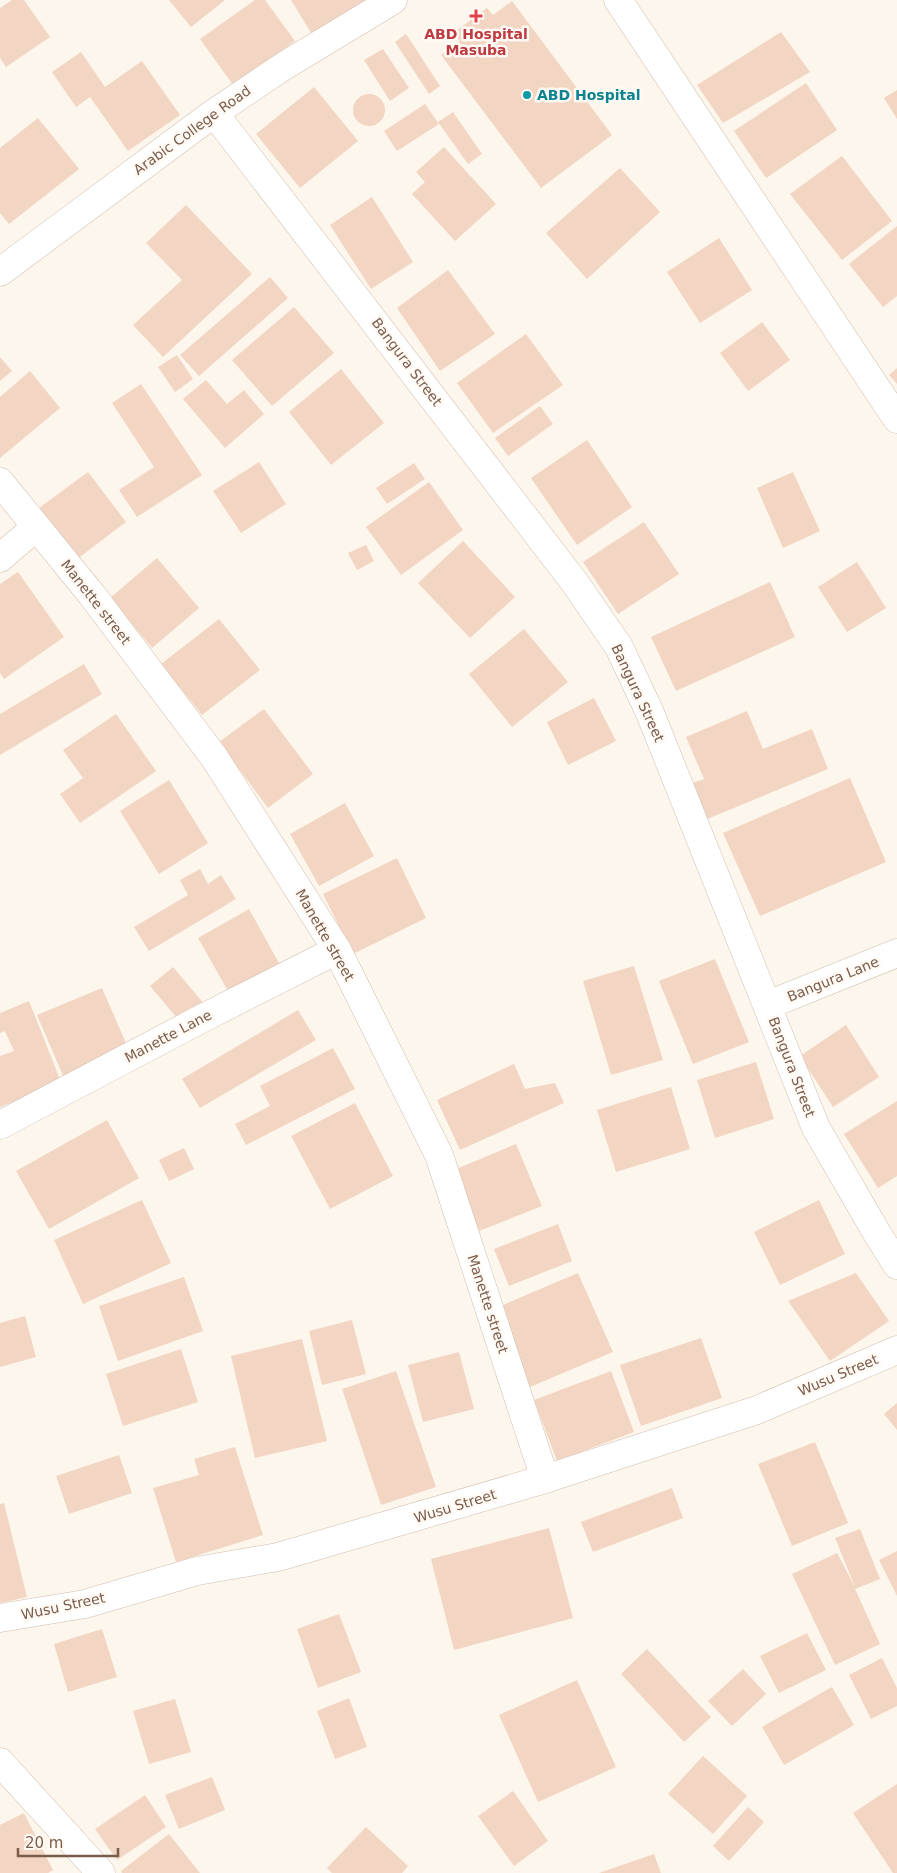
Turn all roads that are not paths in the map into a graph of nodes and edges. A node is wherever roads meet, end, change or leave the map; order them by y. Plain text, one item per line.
1 (392, 0) edge
2 (618, 0) edge
3 (214, 113) junction
4 (0, 272) edge
5 (897, 419) edge
6 (0, 482) edge
7 (36, 527) junction
8 (0, 558) edge
9 (337, 950) junction
10 (897, 953) edge
11 (768, 1005) junction
12 (0, 1126) edge
13 (897, 1265) edge
14 (897, 1350) edge
15 (545, 1479) junction
16 (0, 1618) edge
17 (0, 1762) edge
18 (102, 1873) edge

1 - 3 street, Arabic College Road
2 - 5 street
3 - 4 street, Arabic College Road
3 - 11 street, Bangura Street
6 - 7 street, Manette street
7 - 8 street
7 - 9 street, Manette street
9 - 12 street, Manette Lane
9 - 15 street, Manette street
10 - 11 street, Bangura Lane
11 - 13 street, Bangura Street
14 - 15 street, Wusu Street
15 - 16 street, Wusu Street
17 - 18 street

